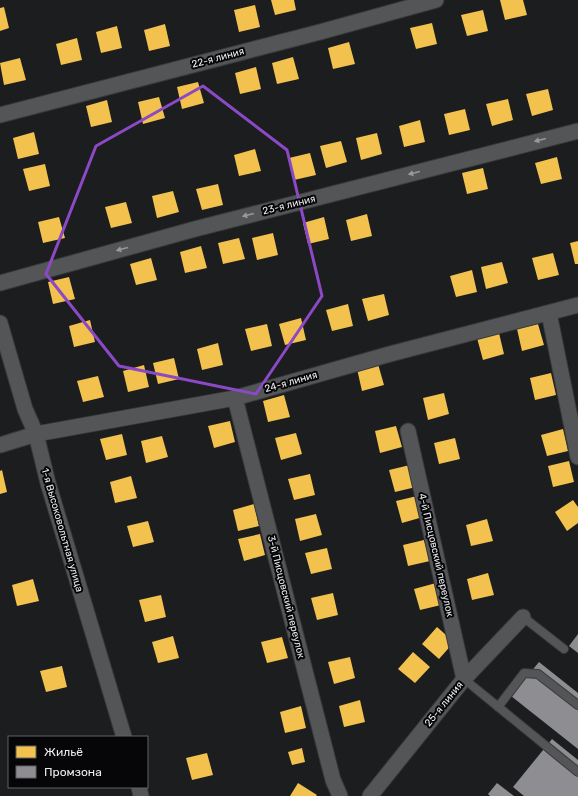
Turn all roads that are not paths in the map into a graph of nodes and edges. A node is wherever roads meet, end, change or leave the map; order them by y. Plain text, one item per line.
1 (436, 0) edge
2 (0, 115) edge
3 (578, 131) edge
4 (0, 283) edge
5 (578, 304) edge
6 (549, 313) junction
7 (0, 323) edge
8 (235, 398) junction
9 (408, 431) dead end
10 (36, 434) junction
11 (0, 445) edge
12 (578, 457) edge
13 (523, 617) joint
14 (564, 649) dead end
15 (464, 679) junction
16 (578, 706) edge
17 (498, 707) junction
18 (124, 736) edge
19 (578, 772) edge
20 (340, 796) edge
21 (370, 796) edge

1 - 2 street, 22-я линия
3 -> 4 street, 23-я линия
5 - 6 street, 24-я линия
6 - 8 street, 24-я линия
6 - 12 street
7 - 10 street, 1-я Высоковольтная улица
8 - 10 street, 24-я линия
8 - 20 street, 3-й Писцовский переулок
9 - 15 street, 4-й Писцовский переулок
10 - 11 street, 24-я линия
10 - 18 street, 1-я Высоковольтная улица
13 - 14 lane
13 - 15 street, 25-я линия
15 - 17 lane
15 - 21 street, 25-я линия
16 - 17 lane
17 - 19 lane

